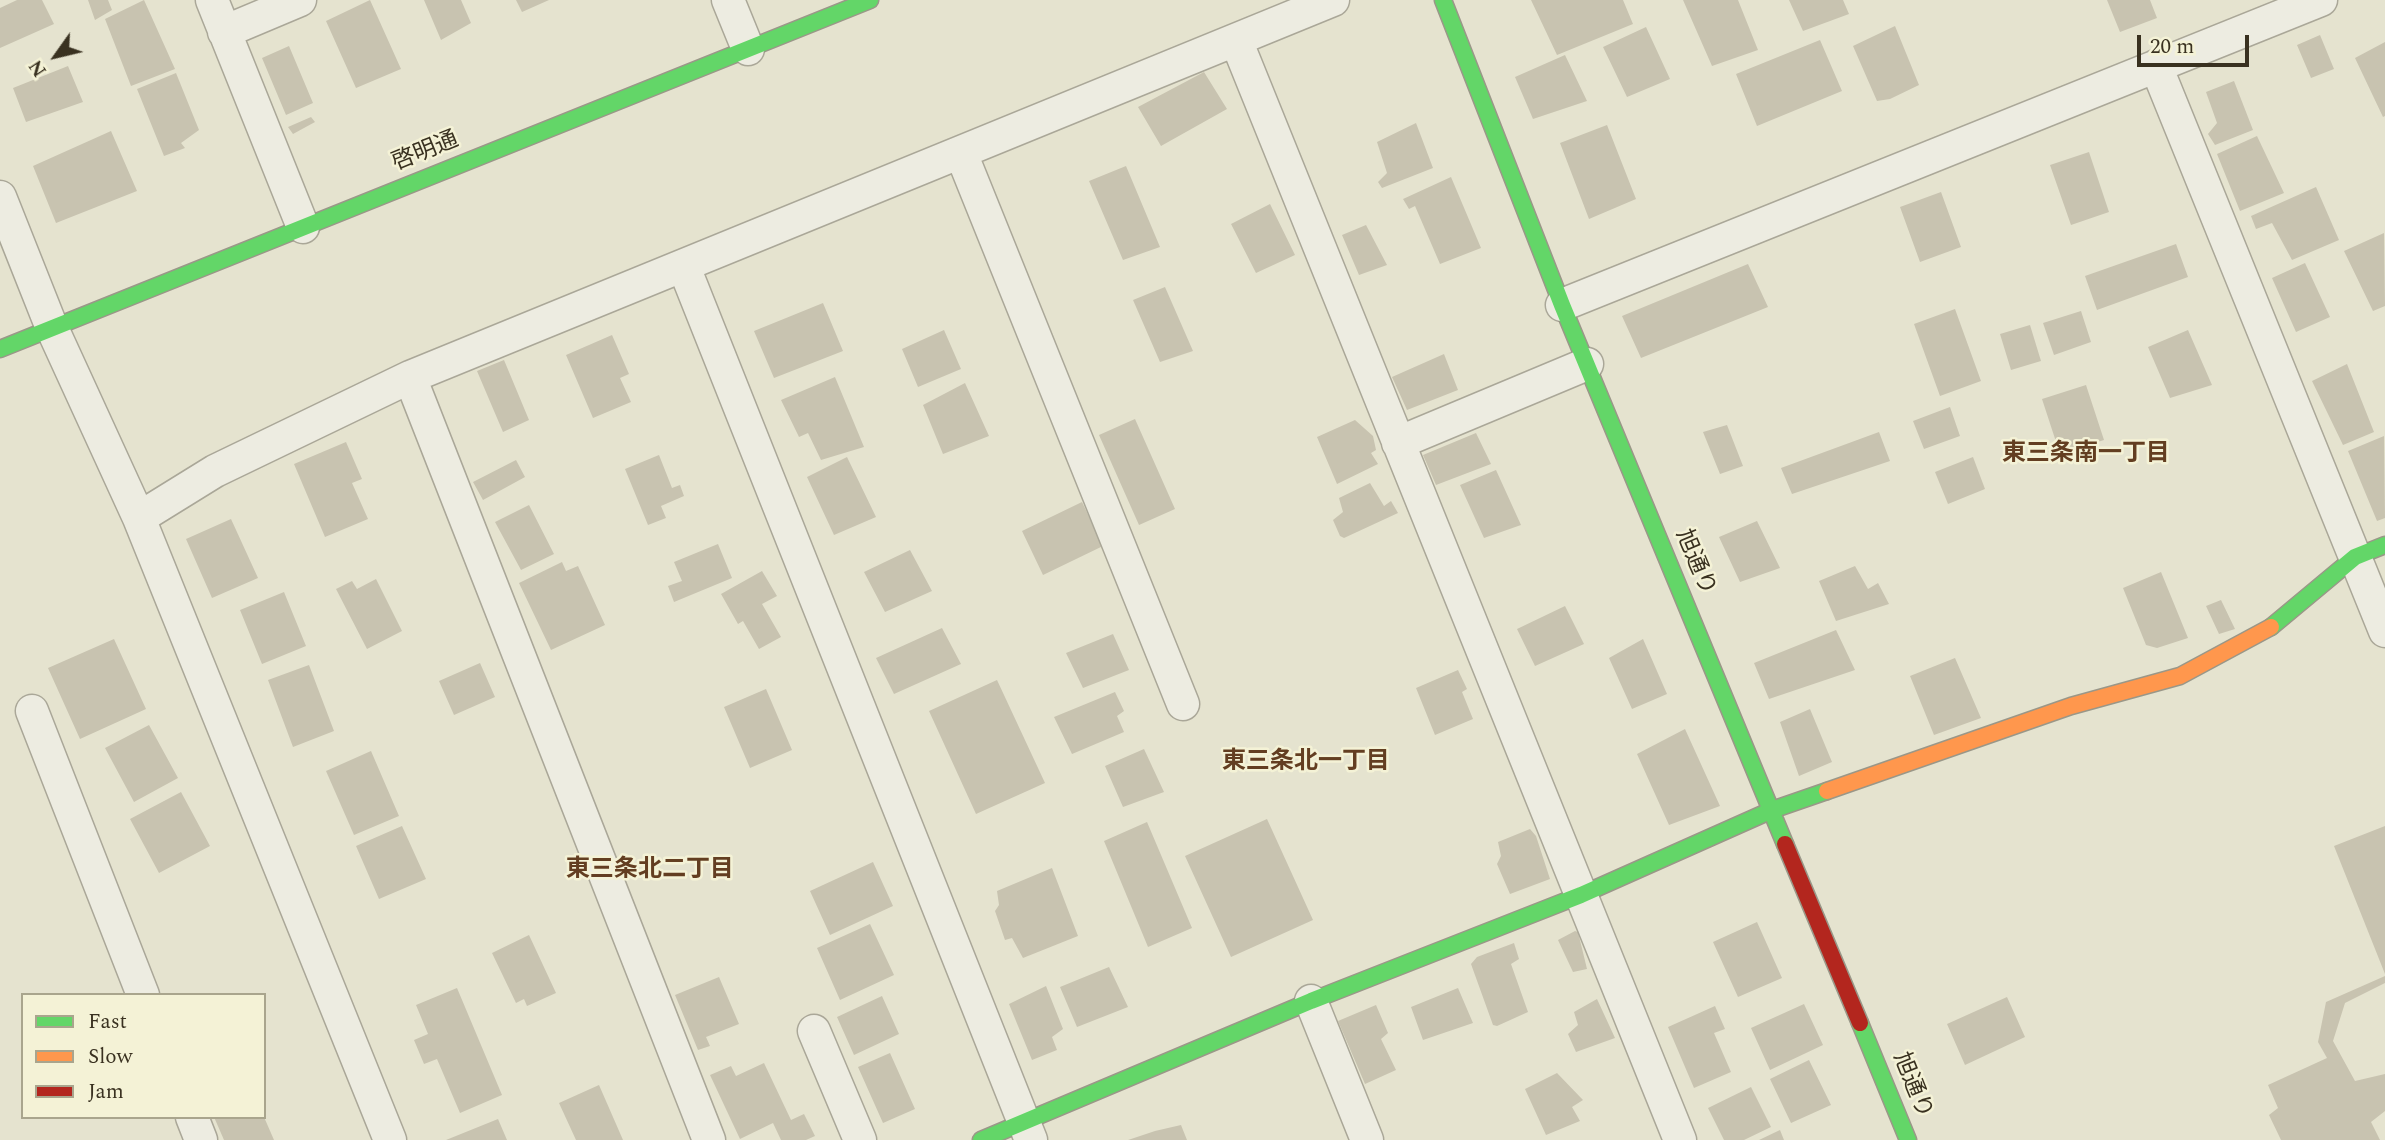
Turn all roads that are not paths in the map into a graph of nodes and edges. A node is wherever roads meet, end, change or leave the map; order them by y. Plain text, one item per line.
1 (212, 0) edge
2 (300, 0) edge
3 (728, 0) edge
4 (870, 0) edge
5 (1333, 0) edge
6 (1443, 0) edge
7 (2321, 0) edge
8 (224, 32) junction
9 (1236, 40) junction
10 (747, 49) junction
11 (2156, 66) junction
12 (961, 153) junction
13 (0, 197) edge
14 (303, 227) junction
15 (684, 267) junction
16 (1562, 305) junction
17 (52, 328) junction
18 (0, 349) edge
19 (1587, 365) junction
20 (410, 377) junction
21 (1398, 443) junction
22 (139, 518) junction
23 (2385, 545) edge
24 (2355, 557) junction
25 (2385, 631) edge
26 (1184, 705) dead end
27 (32, 711) dead end
28 (1772, 810) junction
29 (1581, 895) junction
30 (143, 993) edge
31 (1311, 1001) junction
32 (814, 1031) dead end
33 (193, 1119) edge
34 (1027, 1130) edge
35 (201, 1140) edge
36 (390, 1140) edge
37 (709, 1140) edge
38 (860, 1140) edge
39 (981, 1140) edge
40 (1367, 1140) edge
41 (1680, 1140) edge
42 (1909, 1140) edge

1 - 8 street
2 - 8 street
3 - 10 street
4 - 10 street, 啓明通
5 - 9 street
6 - 16 street, 旭通り
7 - 11 street
8 - 14 street
9 - 12 street
9 - 21 street
10 - 14 street, 啓明通
11 - 16 street
11 - 24 street
12 - 15 street
12 - 26 street
13 - 17 street
14 - 17 street, 啓明通
15 - 20 street
15 - 34 street
16 - 19 street, 旭通り
17 - 18 street, 啓明通
17 - 22 street
19 - 21 street
19 - 28 street, 旭通り
20 - 22 street
20 - 37 street
21 - 29 street
22 - 36 street
23 - 24 street
24 - 25 street
24 - 28 street
27 - 30 street
28 - 29 street
28 - 42 street, 旭通り
29 - 31 street
29 - 41 street
31 - 34 street
31 - 40 street
32 - 38 street
33 - 35 street
34 - 39 street

